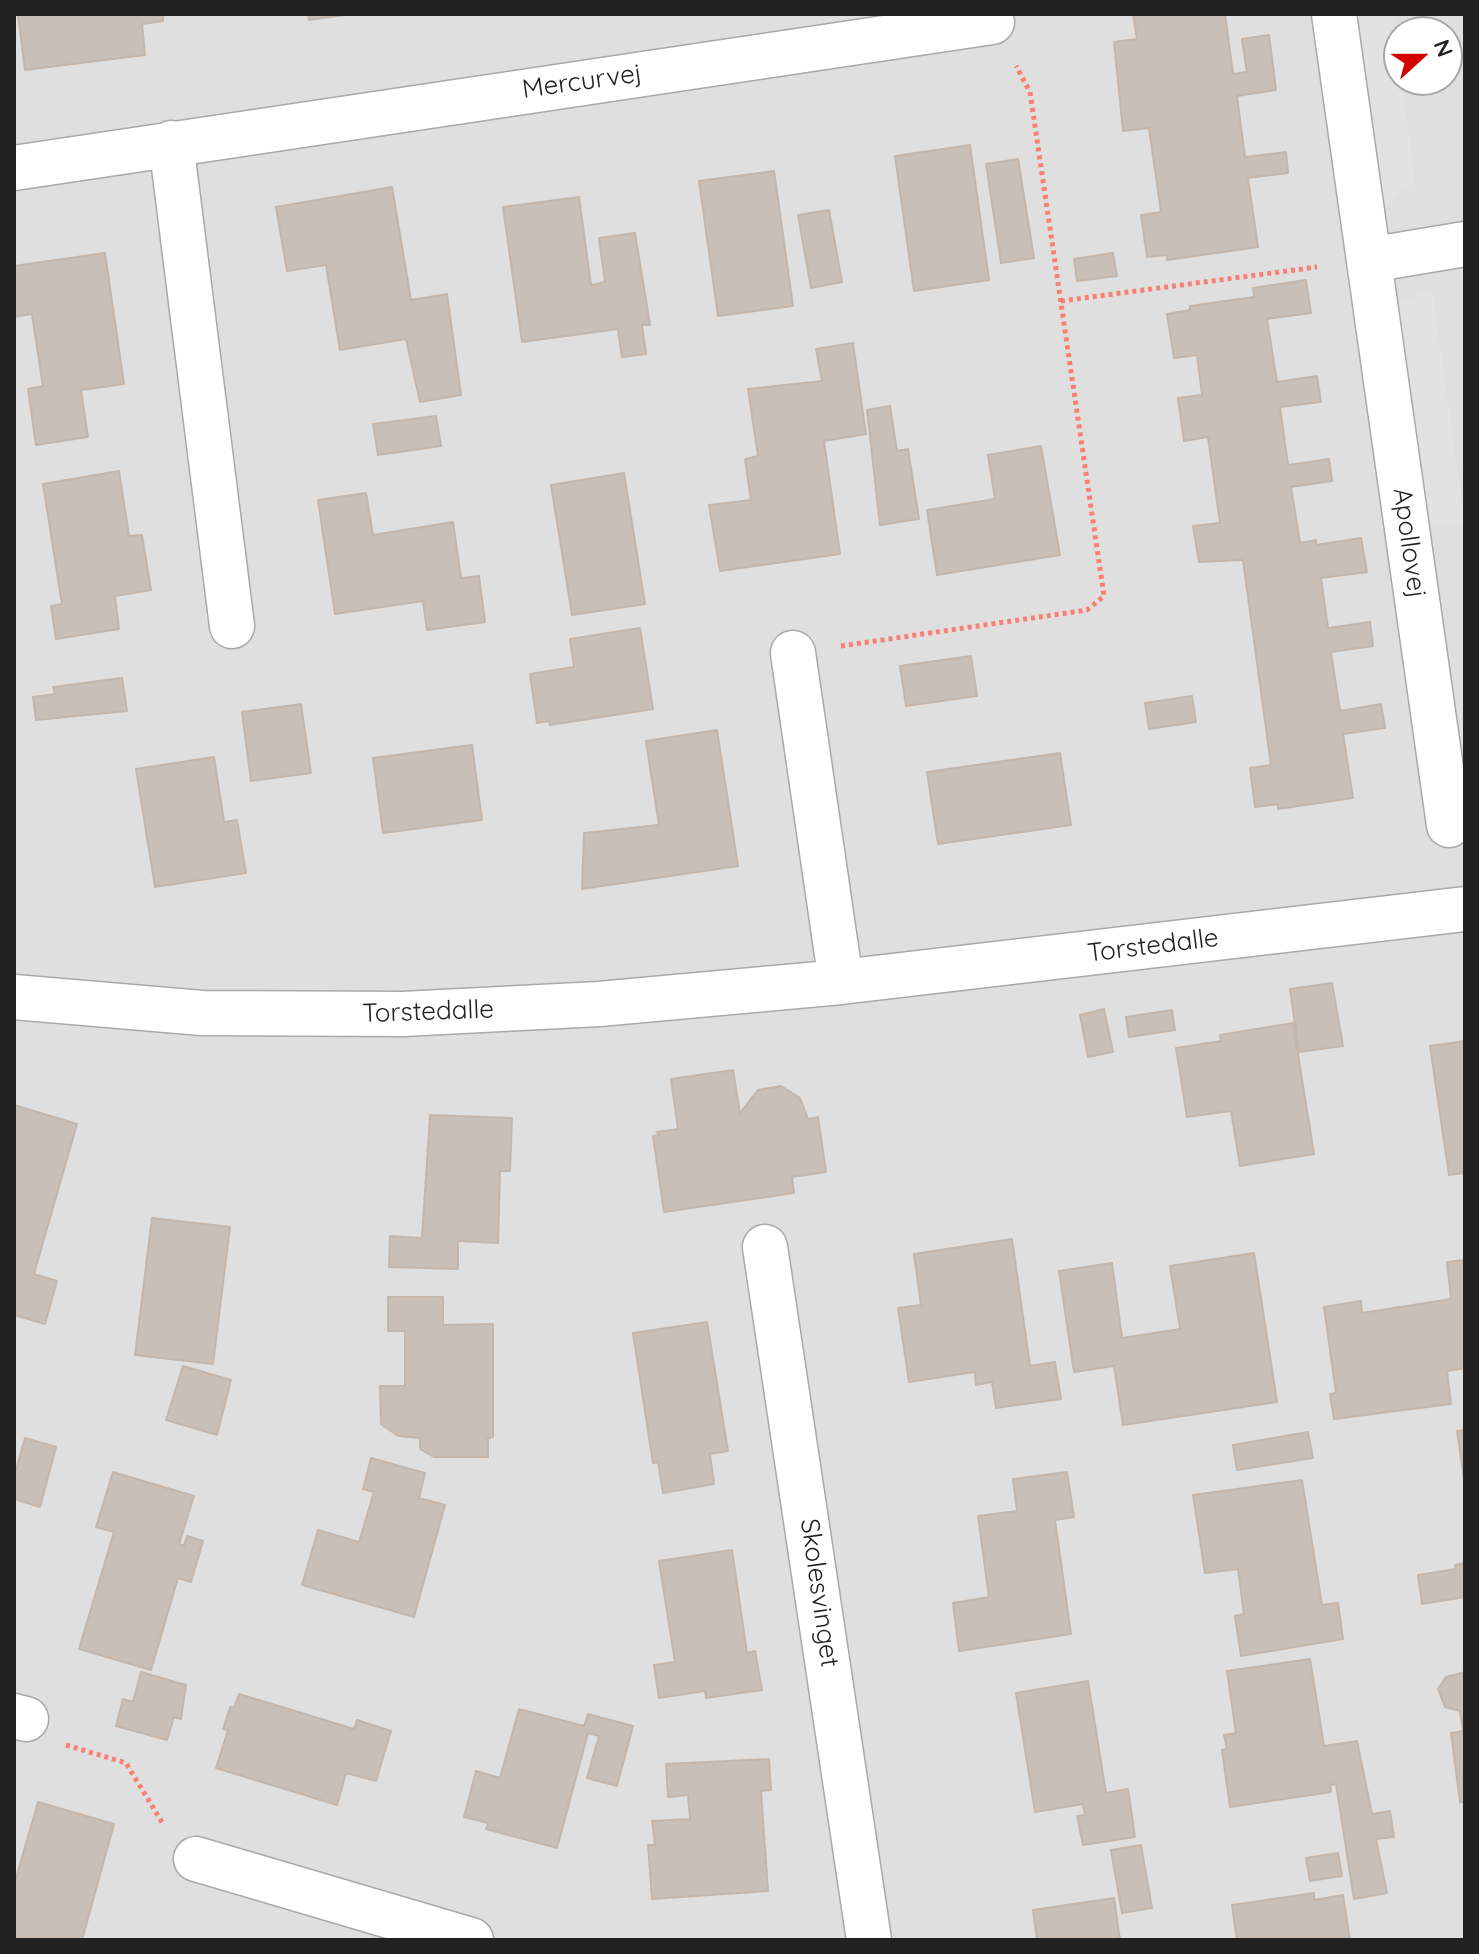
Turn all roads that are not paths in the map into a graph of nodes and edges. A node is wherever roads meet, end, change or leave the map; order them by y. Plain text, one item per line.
1 (1334, 14) edge
2 (992, 22) road end
3 (171, 143) junction
4 (14, 168) edge
5 (1465, 244) edge
6 (1369, 260) junction
7 (232, 626) dead end
8 (793, 653) road end
9 (1449, 825) dead end
10 (1465, 909) edge
11 (841, 982) junction
12 (14, 997) edge
13 (765, 1247) dead end
14 (196, 1859) road end
15 (471, 1940) edge
16 (869, 1940) edge

1 - 6 street, Apollovej
2 - 3 street, Mercurvej
3 - 4 street, Mercurvej
3 - 7 street
5 - 6 street
6 - 9 street, Apollovej
8 - 11 street
10 - 11 street, Torstedalle
11 - 12 street, Torstedalle
13 - 16 street, Skolesvinget
14 - 15 street

